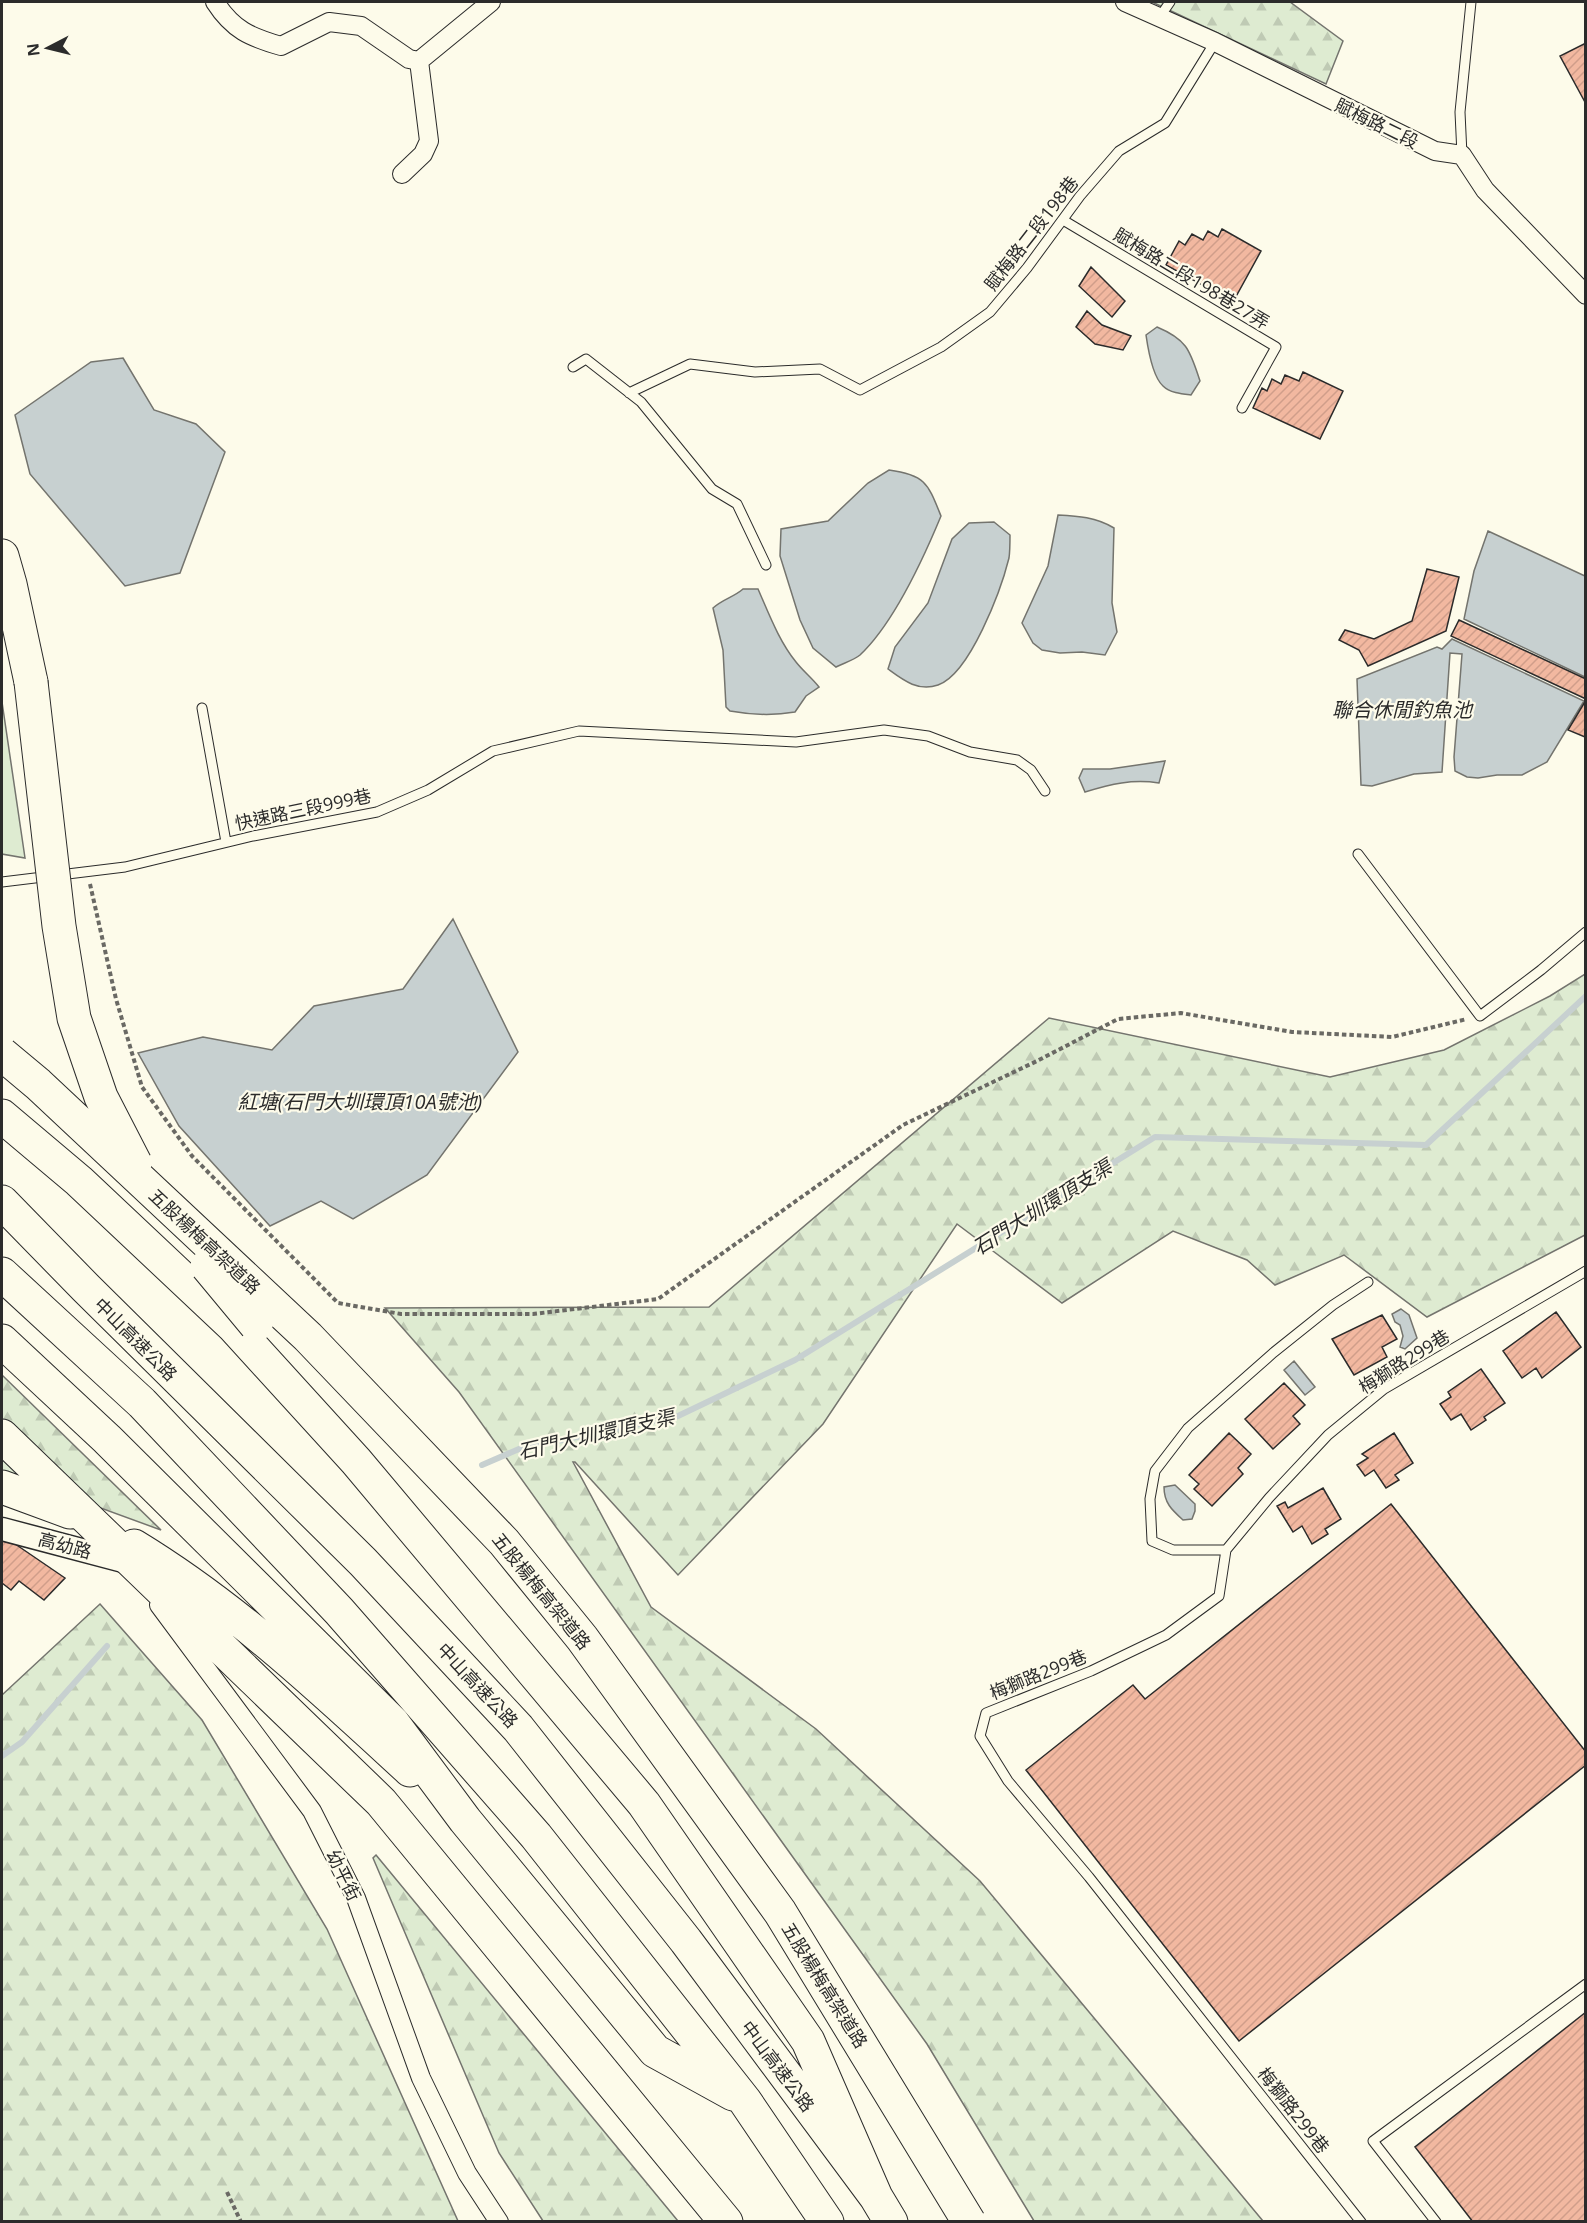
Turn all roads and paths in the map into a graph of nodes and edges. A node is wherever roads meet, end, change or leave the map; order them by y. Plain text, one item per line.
1 (215, 2) edge
2 (491, 2) edge
3 (1125, 2) edge
4 (1170, 2) edge
5 (1471, 2) edge
6 (1159, 18) junction
7 (1215, 42) junction
8 (419, 61) junction
9 (1462, 155) junction
10 (402, 174) dead end
11 (1063, 220) junction
12 (1586, 295) edge
13 (573, 367) dead end
14 (629, 393) junction
15 (1242, 408) dead end
16 (2, 556) edge
17 (766, 565) dead end
18 (2, 598) edge
19 (31, 682) junction
20 (202, 708) dead end
21 (1045, 791) dead end
22 (226, 842) junction
23 (1358, 854) dead end
24 (87, 872) junction
25 (2, 882) edge
26 (1586, 932) edge
27 (1480, 1016) junction
28 (2, 1054) edge
29 (2, 1116) edge
30 (2, 1202) edge
31 (1586, 1271) edge
32 (2, 1274) edge
33 (1368, 1282) dead end
34 (2, 1341) edge
35 (2, 1437) edge
36 (2, 1487) edge
37 (2, 1529) edge
38 (1226, 1550) junction
39 (127, 1562) joint
40 (462, 1586) junction
41 (465, 1820) junction
42 (1586, 1984) edge
43 (745, 2101) junction
44 (226, 2192) dead end
45 (884, 2209) edge
46 (242, 2222) edge
47 (499, 2222) edge
48 (726, 2222) edge
49 (827, 2222) edge
50 (969, 2222) edge
51 (1361, 2222) edge
52 (1436, 2222) edge

1 - 8 street
2 - 8 street
3 - 6 street, 賦梅路二段
4 - 6 lane
5 - 9 lane
6 - 7 street, 賦梅路二段
7 - 9 street, 賦梅路二段
7 - 11 lane, 賦梅路二段198巷
8 - 10 street
9 - 12 street
11 - 14 lane, 賦梅路二段198巷
11 - 15 lane, 賦梅路二段198巷27弄
13 - 14 lane
14 - 17 lane
16 - 19 highway
18 - 19 highway
19 - 40 highway, bridge
20 - 22 lane
21 - 22 lane, 快速路三段999巷
22 - 24 lane, 快速路三段999巷
23 - 27 lane
24 - 25 lane, 快速路三段999巷
24 - 27 path
26 - 27 lane
28 - 50 highway, 五股楊梅高架道路, bridge
29 - 40 highway
30 - 45 highway, 中山高速公路
31 - 38 lane, 梅獅路299巷
32 - 43 highway
33 - 38 lane
34 - 41 highway
35 - 48 highway
36 - 41 highway
37 - 39 street, 高幼路
38 - 51 lane, 梅獅路299巷
39 - 47 street, 幼平街
40 - 45 highway
41 - 43 highway
42 - 52 lane
43 - 49 highway
44 - 46 path

